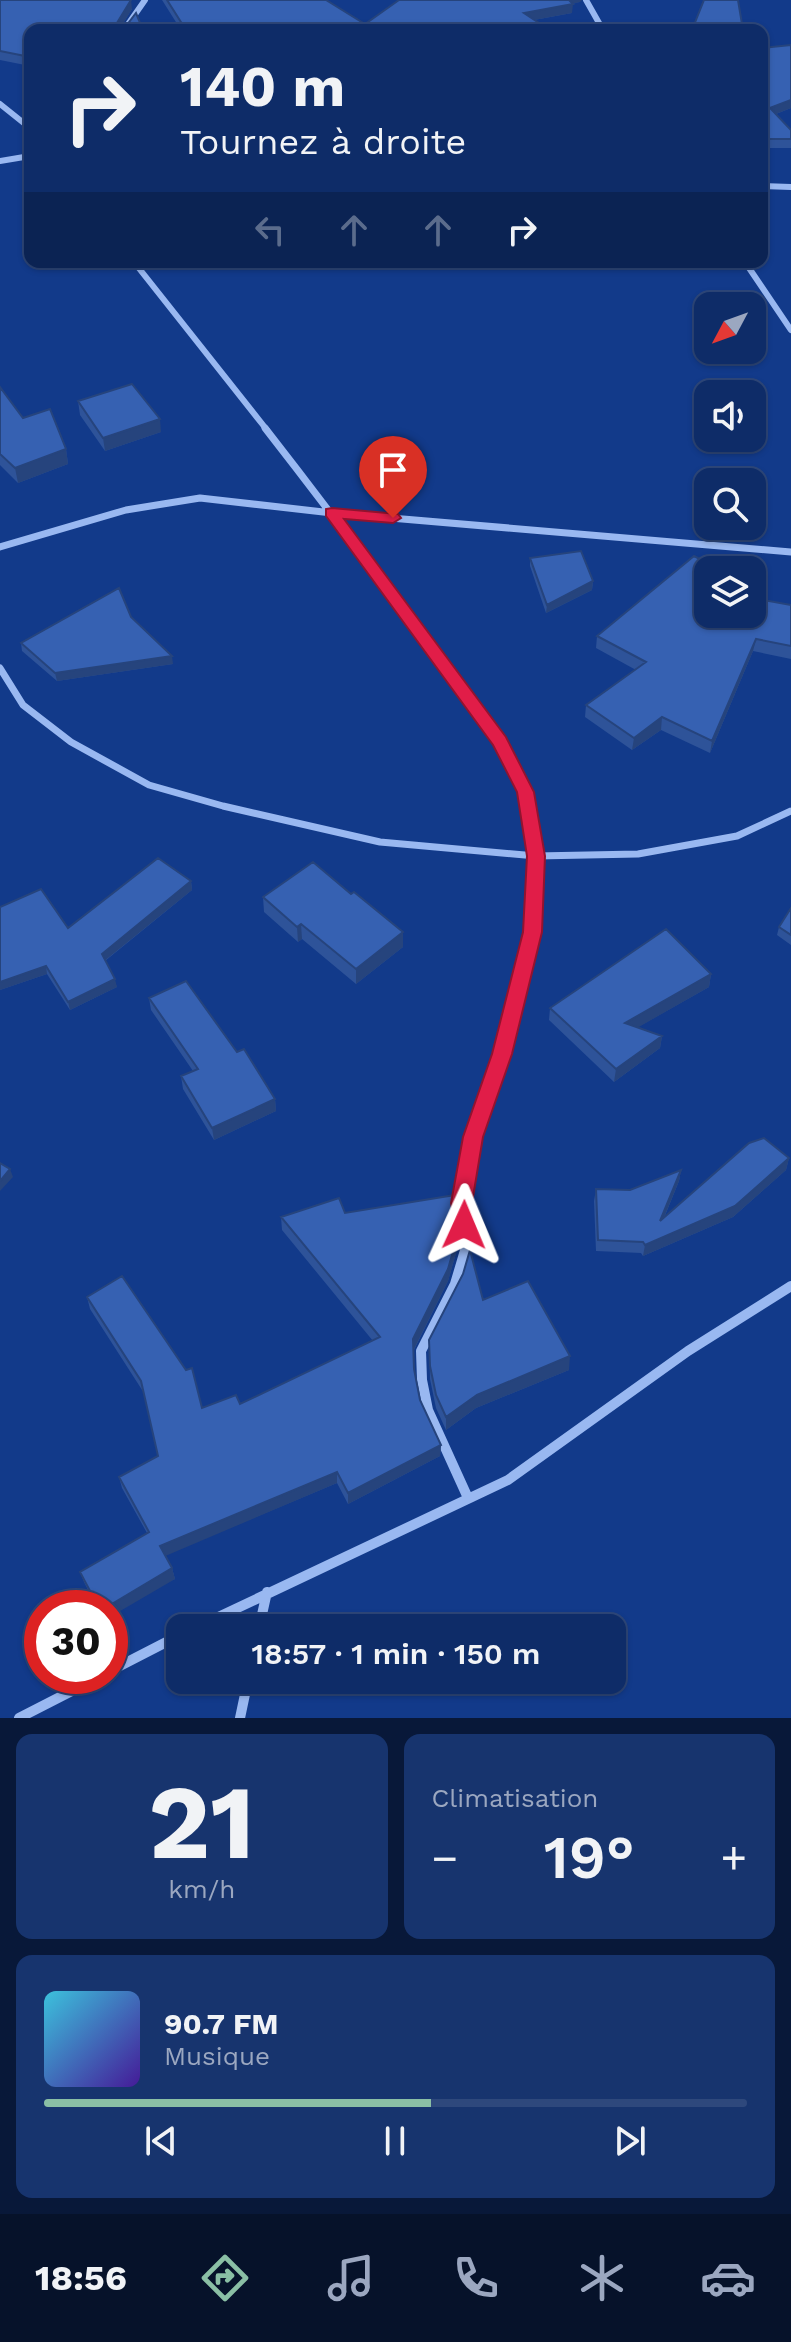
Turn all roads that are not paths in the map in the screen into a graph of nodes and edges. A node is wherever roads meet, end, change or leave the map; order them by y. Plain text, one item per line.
1 (145, 0) edge
2 (586, 0) edge
3 (128, 24) edge
4 (600, 24) edge
5 (0, 104) edge
6 (24, 120) edge
7 (24, 157) edge
8 (0, 161) edge
9 (768, 186) edge
10 (791, 187) edge
11 (139, 268) edge
12 (749, 268) edge
13 (791, 330) edge
14 (332, 513) junction
15 (0, 547) edge
16 (791, 552) edge
17 (0, 668) edge
18 (791, 811) edge
19 (536, 856) junction
20 (791, 1286) edge
21 (468, 1498) junction
22 (267, 1592) junction
23 (223, 1614) edge
24 (262, 1614) edge
25 (166, 1642) edge
26 (128, 1662) edge
27 (66, 1694) edge
28 (245, 1694) edge
29 (19, 1718) edge
30 (240, 1718) edge

1 - 3 street
2 - 4 street
5 - 6 street
7 - 8 street
9 - 10 street
11 - 14 street
12 - 13 street
14 - 15 street
14 - 16 street
14 - 19 street
17 - 19 street
18 - 19 street
19 - 21 street
20 - 21 street
21 - 22 street
22 - 23 street
22 - 24 street
25 - 26 street
27 - 29 street
28 - 30 street

